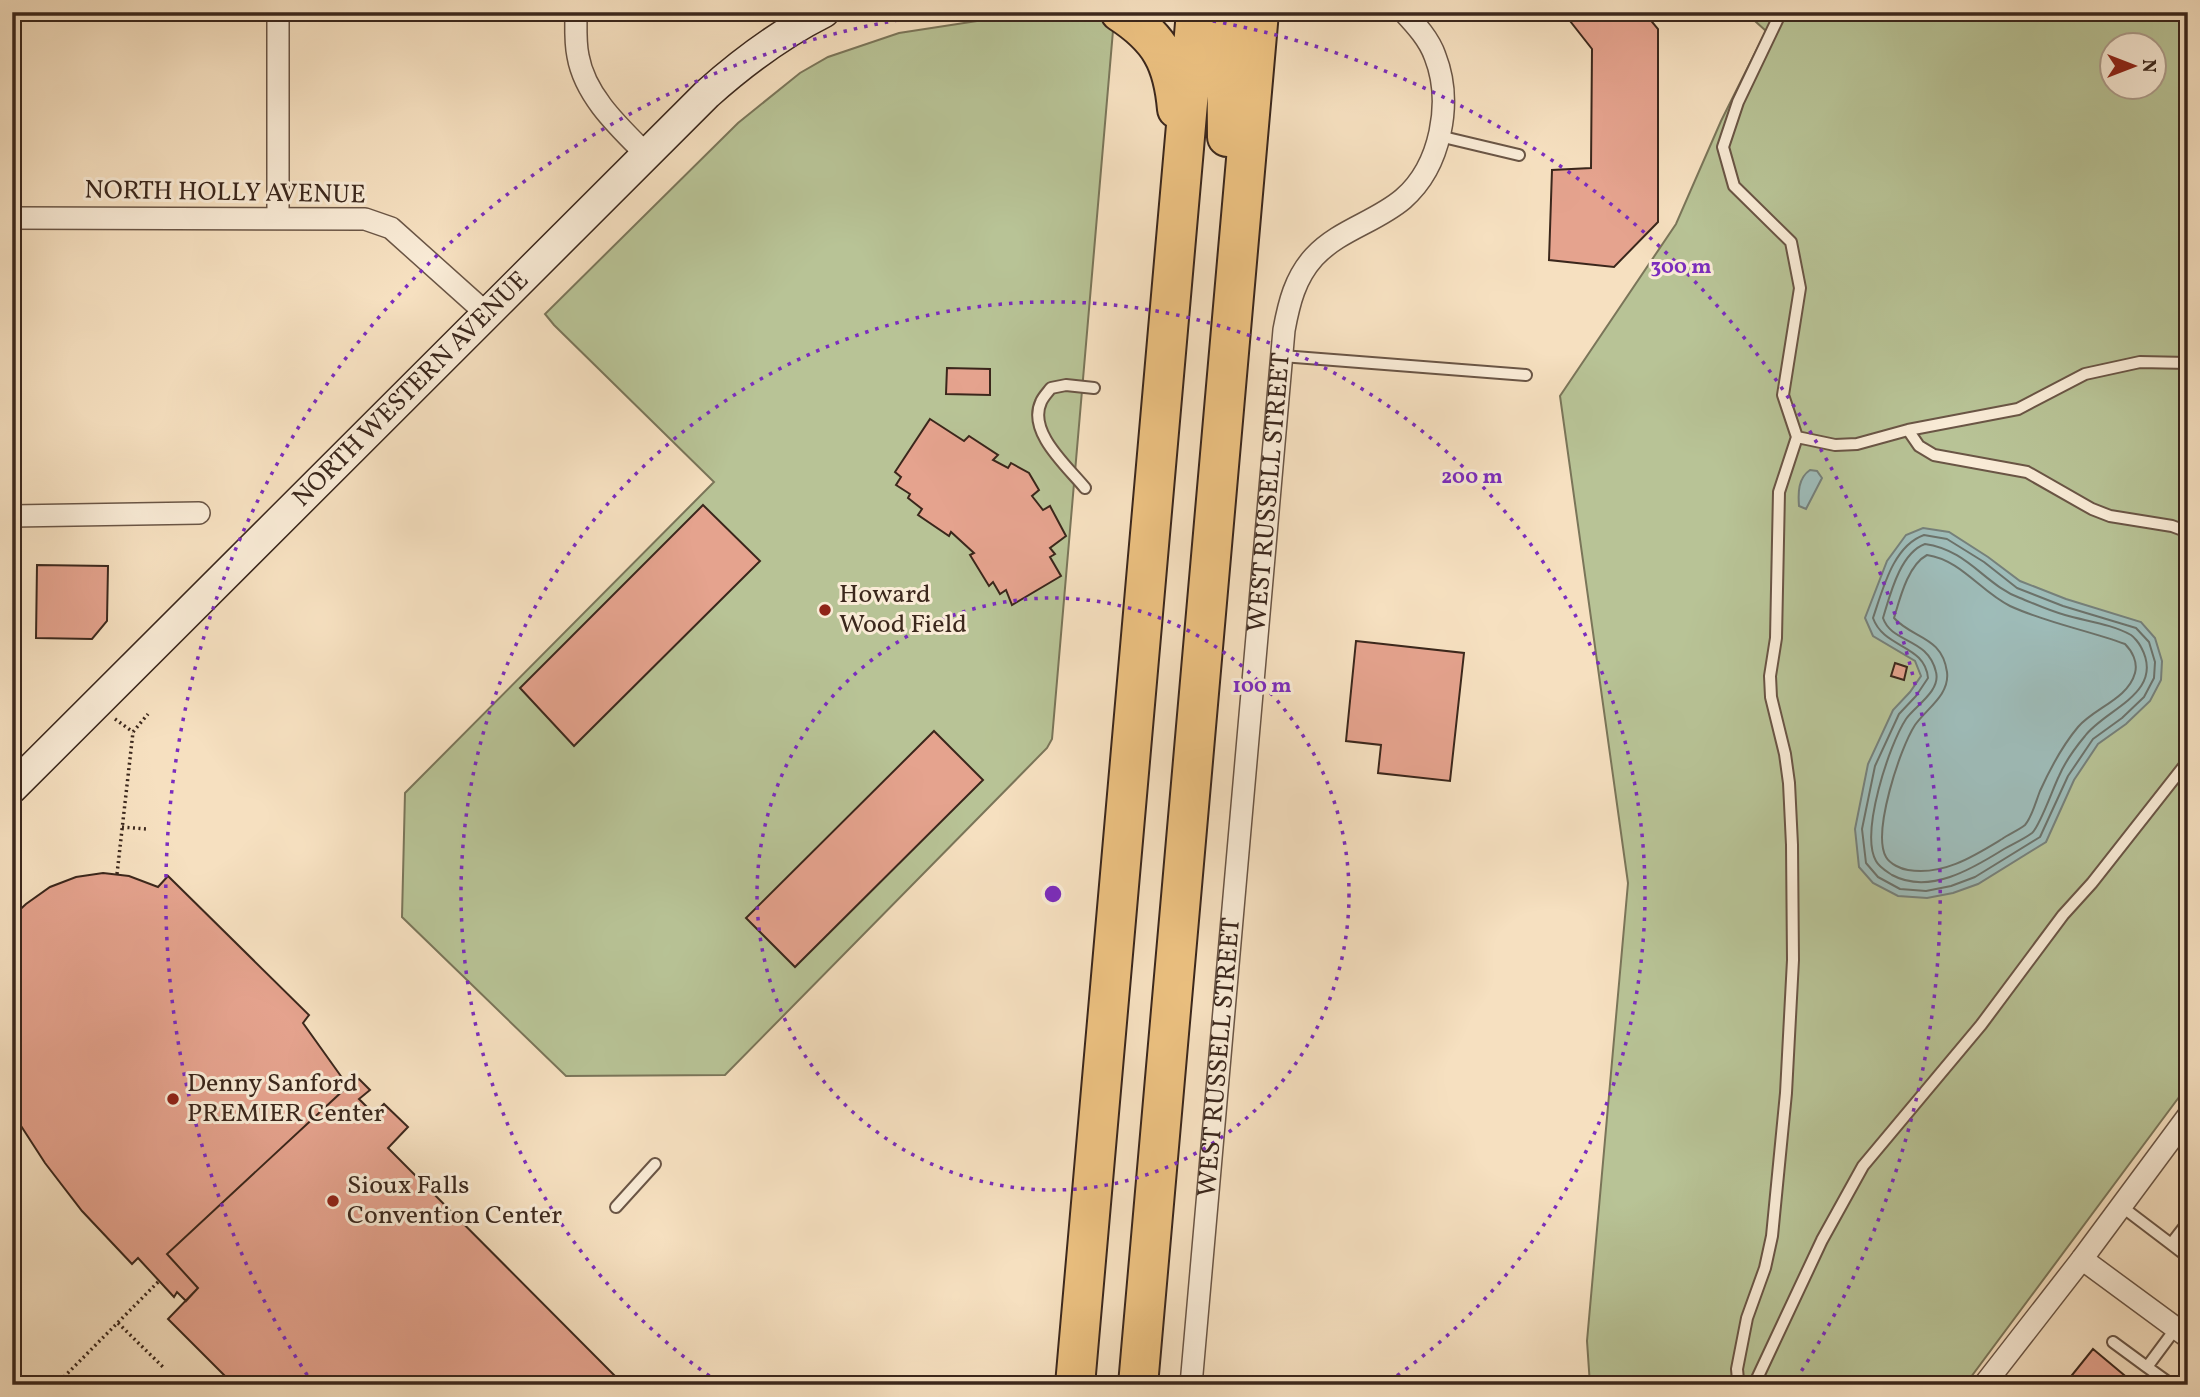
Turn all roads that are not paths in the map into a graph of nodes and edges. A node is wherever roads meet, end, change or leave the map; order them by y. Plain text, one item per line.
1 (278, 12) edge
2 (576, 12) edge
3 (824, 12) edge
4 (1120, 12) edge
5 (1196, 12) edge
6 (1223, 12) edge
7 (1259, 12) edge
8 (1404, 12) edge
9 (1781, 12) edge
10 (1439, 136) junction
11 (646, 154) junction
12 (1519, 155) dead end
13 (12, 218) edge
14 (278, 218) junction
15 (1177, 223) junction
16 (1233, 313) junction
17 (487, 314) junction
18 (1282, 356) junction
19 (2188, 363) edge
20 (1526, 375) dead end
21 (1094, 388) dead end
22 (1908, 430) junction
23 (1797, 437) junction
24 (1086, 488) dead end
25 (199, 513) dead end
26 (12, 516) edge
27 (2188, 531) edge
28 (2188, 761) edge
29 (13, 785) edge
30 (2188, 1115) edge
31 (655, 1164) dead end
32 (2121, 1206) junction
33 (616, 1207) dead end
34 (2188, 1222) edge
35 (2171, 1244) junction
36 (2188, 1257) edge
37 (2082, 1259) junction
38 (2182, 1333) edge
39 (2113, 1342) dead end
40 (2147, 1367) junction
41 (12, 1376) edge
42 (20, 1385) edge
43 (1075, 1385) edge
44 (1138, 1385) edge
45 (1191, 1385) edge
46 (1741, 1385) edge
47 (1754, 1385) edge
48 (1984, 1385) edge
49 (2172, 1385) edge

1 - 14 street
2 - 11 street
3 - 11 street, NORTH WESTERN AVENUE
4 - 15 highway
5 - 15 highway
6 - 16 highway
7 - 16 highway, WEST RUSSELL STREET
8 - 10 street, WEST RUSSELL STREET
9 - 23 lane
10 - 12 lane
10 - 18 street, WEST RUSSELL STREET
11 - 17 street, NORTH WESTERN AVENUE
13 - 14 street, NORTH HOLLY AVENUE
14 - 17 street, NORTH HOLLY AVENUE
15 - 43 highway
16 - 44 highway, WEST RUSSELL STREET
17 - 29 street, NORTH WESTERN AVENUE
18 - 20 lane
18 - 45 street, WEST RUSSELL STREET
19 - 22 lane
21 - 24 lane
22 - 23 lane
22 - 27 lane
23 - 46 lane
25 - 26 street
28 - 47 lane
30 - 32 street
31 - 33 lane
32 - 35 lane
32 - 37 street
34 - 35 lane
35 - 36 lane
37 - 38 street
37 - 48 street
38 - 40 lane
39 - 40 lane
40 - 49 lane
41 - 42 lane

